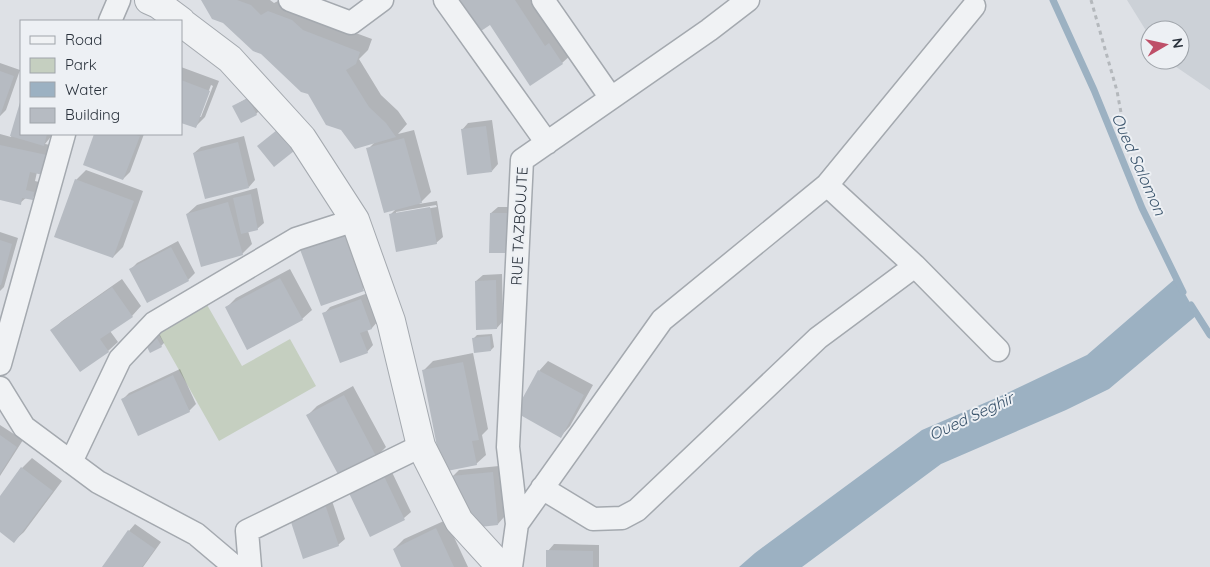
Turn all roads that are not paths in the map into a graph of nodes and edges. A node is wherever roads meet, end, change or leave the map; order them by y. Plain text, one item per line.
1 (118, 0) edge
2 (149, 0) edge
3 (290, 0) edge
4 (382, 0) edge
5 (445, 0) edge
6 (543, 0) edge
7 (742, 2) edge
8 (974, 6) dead end
9 (110, 20) edge
10 (180, 20) edge
11 (182, 22) edge
12 (611, 98) junction
13 (64, 135) edge
14 (547, 143) junction
15 (827, 185) junction
16 (355, 220) junction
17 (915, 266) junction
18 (998, 350) dead end
19 (0, 364) edge
20 (0, 388) edge
21 (421, 446) junction
22 (71, 462) junction
23 (542, 488) junction
24 (517, 524) junction
25 (235, 567) edge
26 (250, 567) edge
27 (501, 567) edge
28 (511, 567) edge

1 - 9 street
2 - 10 street
3 - 4 street
5 - 14 street
6 - 12 street
7 - 12 street, RUE TAZBOUJTE
8 - 15 street
11 - 16 street
12 - 14 street, RUE TAZBOUJTE
13 - 19 street
14 - 24 street, RUE TAZBOUJTE
15 - 17 street
15 - 23 street
16 - 21 street
16 - 22 street
17 - 18 street
17 - 23 street
20 - 22 street
21 - 26 street
21 - 27 street
22 - 25 street
23 - 24 street
24 - 28 street, RUE TAZBOUJTE

